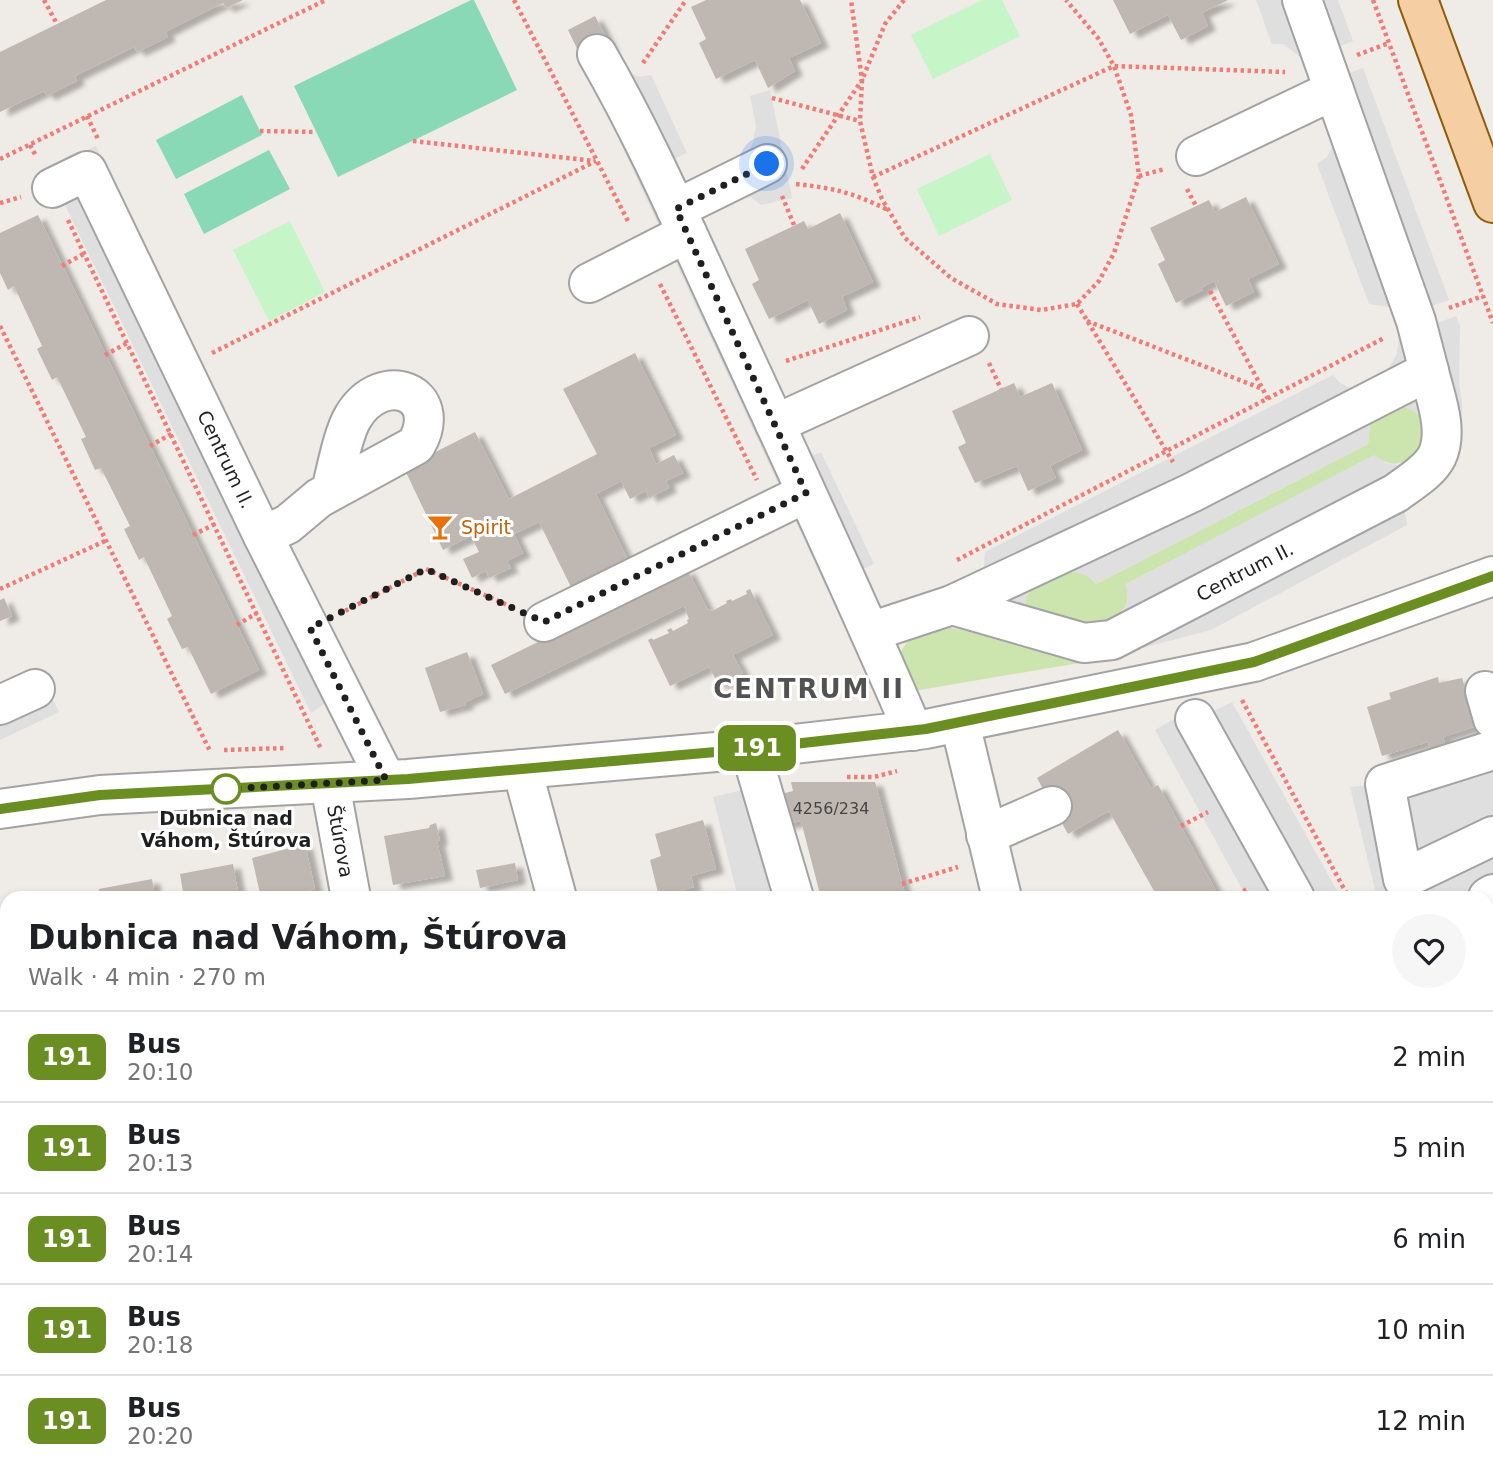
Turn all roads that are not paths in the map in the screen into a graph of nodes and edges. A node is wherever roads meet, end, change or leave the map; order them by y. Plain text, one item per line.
1 (1302, 0) edge
2 (1418, 0) edge
3 (597, 54) dead end
4 (1330, 78) junction
5 (1196, 156) dead end
6 (780, 174) road end
7 (52, 188) road end
8 (1493, 203) edge
9 (681, 221) junction
10 (589, 283) dead end
11 (977, 321) road end
12 (1429, 371) junction
13 (775, 424) junction
14 (331, 491) dead end
15 (806, 493) junction
16 (263, 536) junction
17 (1493, 576) edge
18 (952, 605) junction
19 (544, 622) road end
20 (870, 632) junction
21 (34, 689) dead end
22 (1493, 695) edge
23 (0, 705) edge
24 (1195, 719) dead end
25 (1493, 719) edge
26 (960, 723) junction
27 (913, 731) junction
28 (750, 749) junction
29 (1493, 750) edge
30 (522, 769) junction
31 (386, 780) junction
32 (330, 784) junction
33 (1052, 806) dead end
34 (0, 809) edge
35 (986, 835) junction
36 (1493, 836) edge
37 (350, 891) edge
38 (555, 891) edge
39 (792, 891) edge
40 (1000, 891) edge
41 (1291, 891) edge

1 - 4 street, Centrum II.
2 - 8 main road
3 - 9 street
4 - 5 street
4 - 12 street, Centrum II.
6 - 9 street
7 - 16 street, Centrum II.
9 - 10 street
9 - 13 street
11 - 13 street
12 - 18 street
12 - 18 street, Centrum II.
13 - 15 street
14 - 16 street
15 - 19 street
15 - 20 street
16 - 31 street, Centrum II.
17 - 26 street, Štúrova
18 - 20 street
20 - 27 street
21 - 23 street
22 - 25 street
24 - 41 street
26 - 27 street, Štúrova
26 - 35 street
27 - 28 street, Štúrova
28 - 30 street, Štúrova
28 - 39 street
29 - 36 street
30 - 31 street, Štúrova
30 - 38 street
31 - 32 street, Štúrova
32 - 34 street, Štúrova
32 - 37 street, Štúrova
33 - 35 street
35 - 40 street

